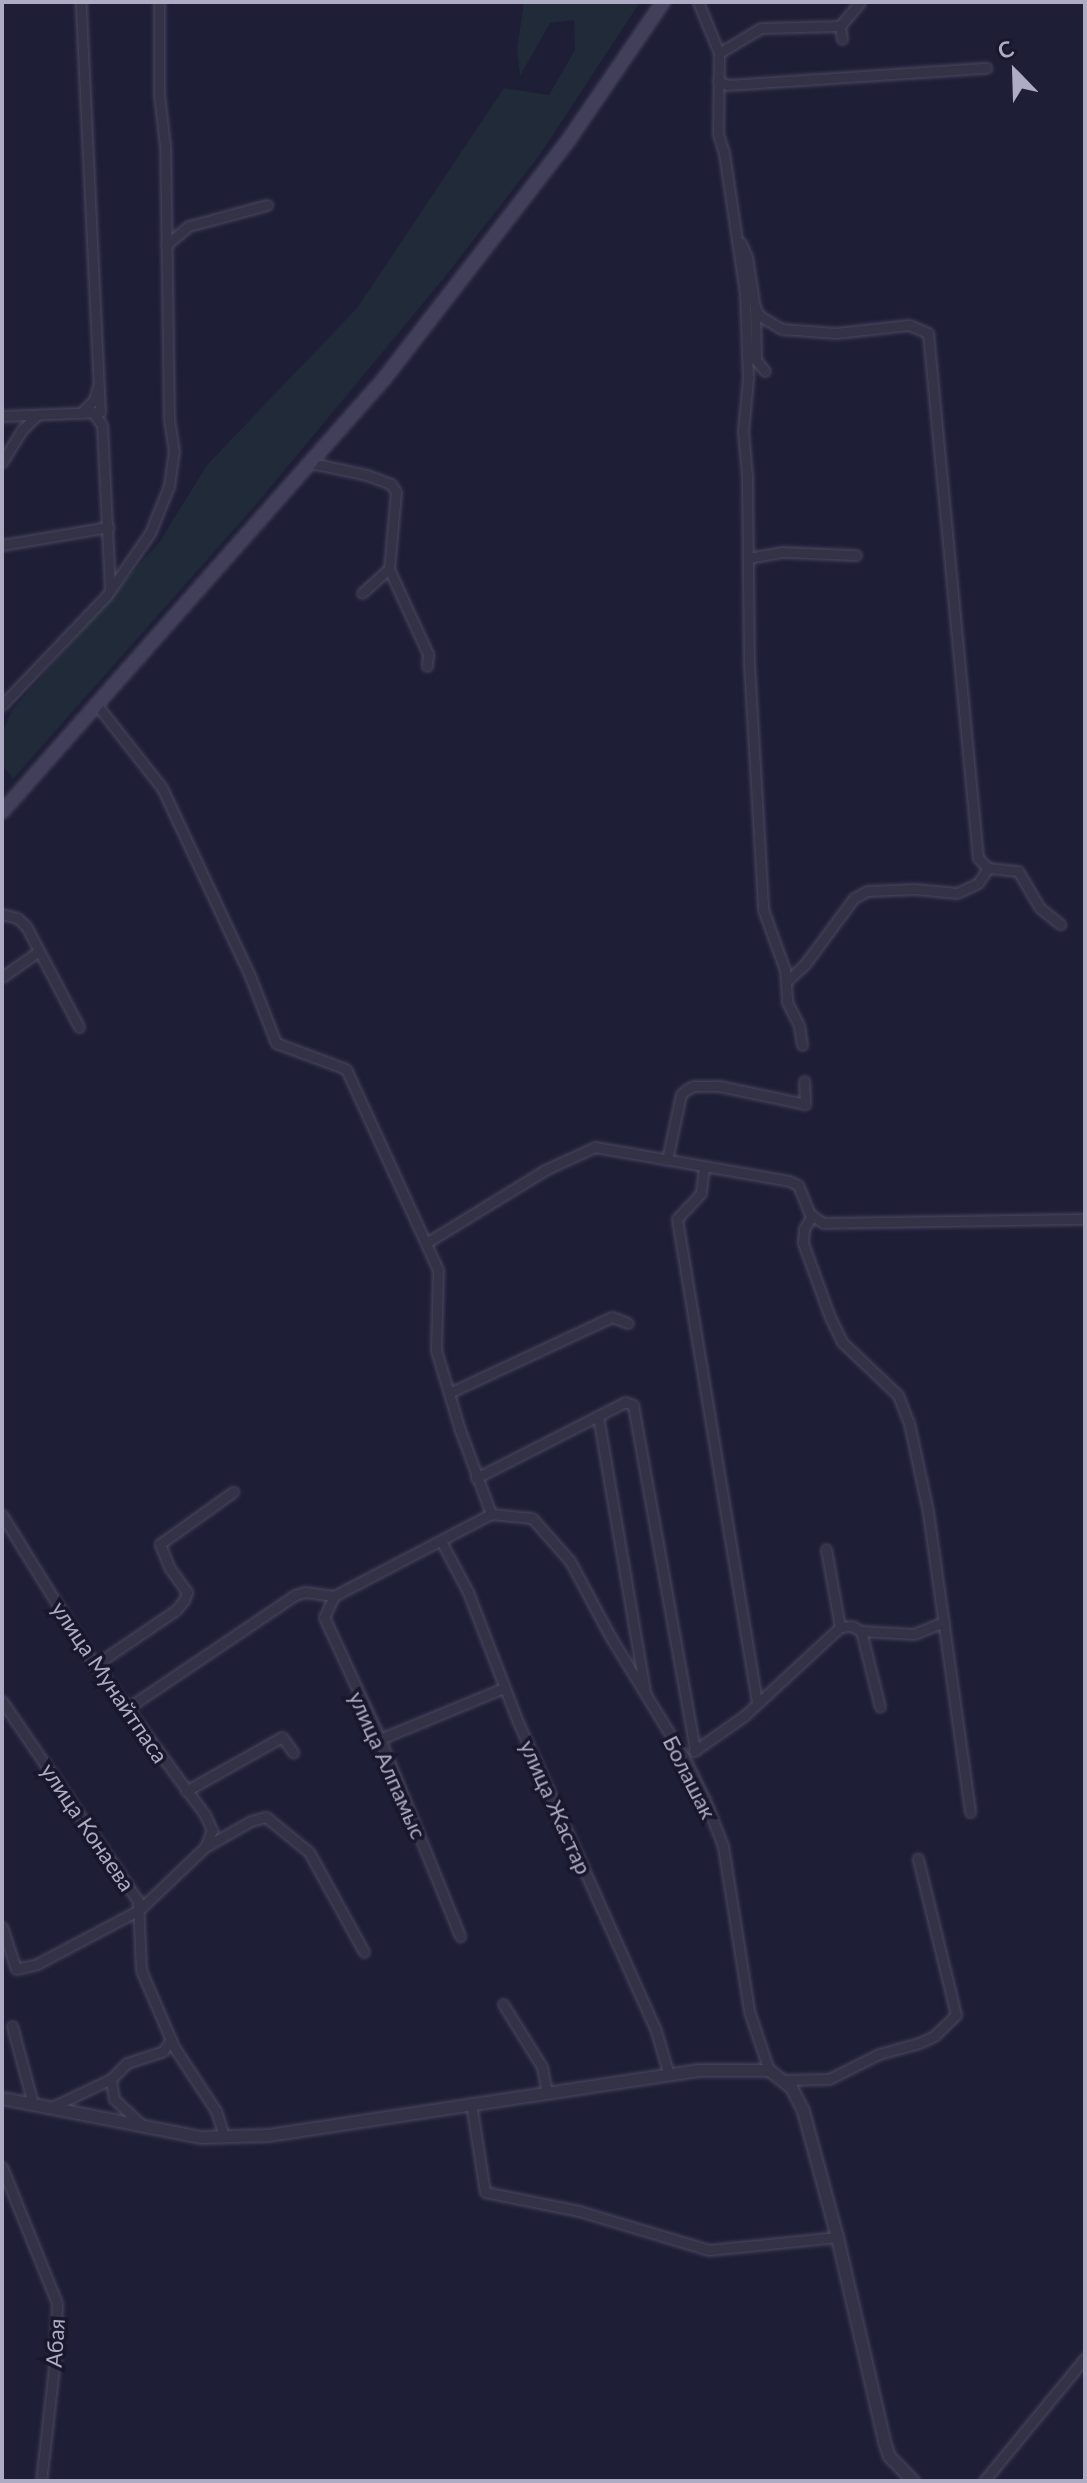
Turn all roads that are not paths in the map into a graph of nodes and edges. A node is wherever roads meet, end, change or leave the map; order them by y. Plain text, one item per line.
1 (81, 2) edge
2 (159, 2) edge
3 (663, 2) edge
4 (698, 2) edge
5 (860, 2) edge
6 (840, 26) junction
7 (842, 39) dead end
8 (719, 53) junction
9 (986, 68) dead end
10 (718, 81) junction
11 (267, 205) dead end
12 (734, 229) junction
13 (166, 245) junction
14 (755, 308) junction
15 (765, 371) dead end
16 (99, 379) junction
17 (98, 414) junction
18 (37, 415) junction
19 (77, 415) junction
20 (2, 416) edge
21 (2, 462) edge
22 (311, 463) junction
23 (108, 527) junction
24 (2, 545) edge
25 (856, 555) dead end
26 (748, 558) junction
27 (389, 569) junction
28 (110, 591) junction
29 (362, 593) dead end
30 (427, 666) dead end
31 (2, 705) edge
32 (97, 705) junction
33 (5, 802) edge
34 (988, 868) junction
35 (2, 914) edge
36 (1060, 924) dead end
37 (39, 951) junction
38 (2, 977) edge
39 (788, 980) junction
40 (79, 1027) dead end
41 (802, 1045) dead end
42 (804, 1081) dead end
43 (667, 1160) junction
44 (704, 1167) junction
45 (812, 1216) junction
46 (1085, 1219) edge
47 (426, 1243) junction
48 (628, 1323) dead end
49 (449, 1393) junction
50 (598, 1416) junction
51 (476, 1478) junction
52 (233, 1492) dead end
53 (491, 1514) junction
54 (2, 1515) edge
55 (441, 1541) junction
56 (826, 1549) dead end
57 (334, 1596) junction
58 (944, 1622) junction
59 (840, 1627) junction
60 (861, 1631) junction
61 (95, 1665) junction
62 (504, 1688) junction
63 (646, 1697) junction
64 (757, 1700) junction
65 (2, 1701) edge
66 (880, 1707) dead end
67 (126, 1709) junction
68 (380, 1739) junction
69 (695, 1750) junction
70 (293, 1752) dead end
71 (684, 1757) junction
72 (186, 1791) junction
73 (970, 1812) dead end
74 (205, 1847) junction
75 (918, 1859) dead end
76 (139, 1910) junction
77 (2, 1927) edge
78 (460, 1936) dead end
79 (364, 1952) dead end
80 (2, 1964) edge
81 (16, 1969) junction
82 (503, 2004) dead end
83 (12, 2026) dead end
84 (171, 2040) junction
85 (769, 2070) junction
86 (669, 2075) junction
87 (111, 2079) junction
88 (781, 2080) junction
89 (547, 2092) junction
90 (2, 2098) edge
91 (471, 2103) junction
92 (33, 2104) junction
93 (52, 2107) junction
94 (143, 2126) junction
95 (224, 2135) junction
96 (2, 2167) edge
97 (837, 2237) junction
98 (1085, 2358) edge
99 (41, 2481) edge
100 (913, 2481) edge
101 (984, 2481) edge

1 - 16 street
2 - 13 street
3 - 22 main road
4 - 8 street
5 - 6 street
6 - 7 street
6 - 8 street
8 - 10 street
9 - 10 street
10 - 12 street
11 - 13 street
12 - 14 street
12 - 26 street
13 - 28 street
14 - 15 street
14 - 34 street
16 - 17 street
16 - 19 street
17 - 19 street
17 - 23 street
18 - 19 street
18 - 20 street
18 - 21 street
22 - 27 street
22 - 32 main road
23 - 24 street
23 - 28 street
25 - 26 street
26 - 39 street
27 - 29 street
27 - 30 street
28 - 31 street
32 - 33 main road
32 - 47 street
34 - 36 street
34 - 39 street
35 - 37 street
37 - 38 street
37 - 40 street
39 - 41 street
42 - 43 street
43 - 44 street
43 - 47 street
44 - 45 street
44 - 64 street
45 - 46 street
45 - 58 street
47 - 49 street
48 - 49 street
49 - 51 street
50 - 51 street
50 - 63 street
50 - 69 street
51 - 53 street
52 - 61 street
53 - 55 street
53 - 63 street, Болашак
54 - 61 street, улица Мунайтпаса
55 - 57 street
55 - 62 street, улица Жастар
56 - 59 street
57 - 67 street
57 - 68 street, улица Алпамыс
58 - 60 street
58 - 73 street
59 - 60 street
59 - 64 street
60 - 66 street
61 - 67 street, улица Мунайтпаса
62 - 68 street
62 - 86 street, улица Жастар
63 - 71 street, Болашак
64 - 69 street
65 - 76 street, улица Конаева
67 - 72 street, улица Мунайтпаса
68 - 78 street, улица Алпамыс
69 - 71 street
70 - 72 street
71 - 85 street, Болашак
72 - 74 street, улица Мунайтпаса
74 - 76 street
74 - 79 street
75 - 88 street
76 - 81 street
76 - 84 street, улица Конаева
77 - 81 street
80 - 81 street
82 - 89 street
83 - 92 street
84 - 87 street
84 - 95 street, улица Конаева
85 - 86 street
85 - 88 street
86 - 89 street
87 - 93 street
87 - 94 street
88 - 97 street
89 - 91 street
90 - 92 street
91 - 95 street
91 - 97 street
92 - 93 street
93 - 94 street
94 - 95 street
96 - 99 street, Абая
97 - 100 street
98 - 101 street

